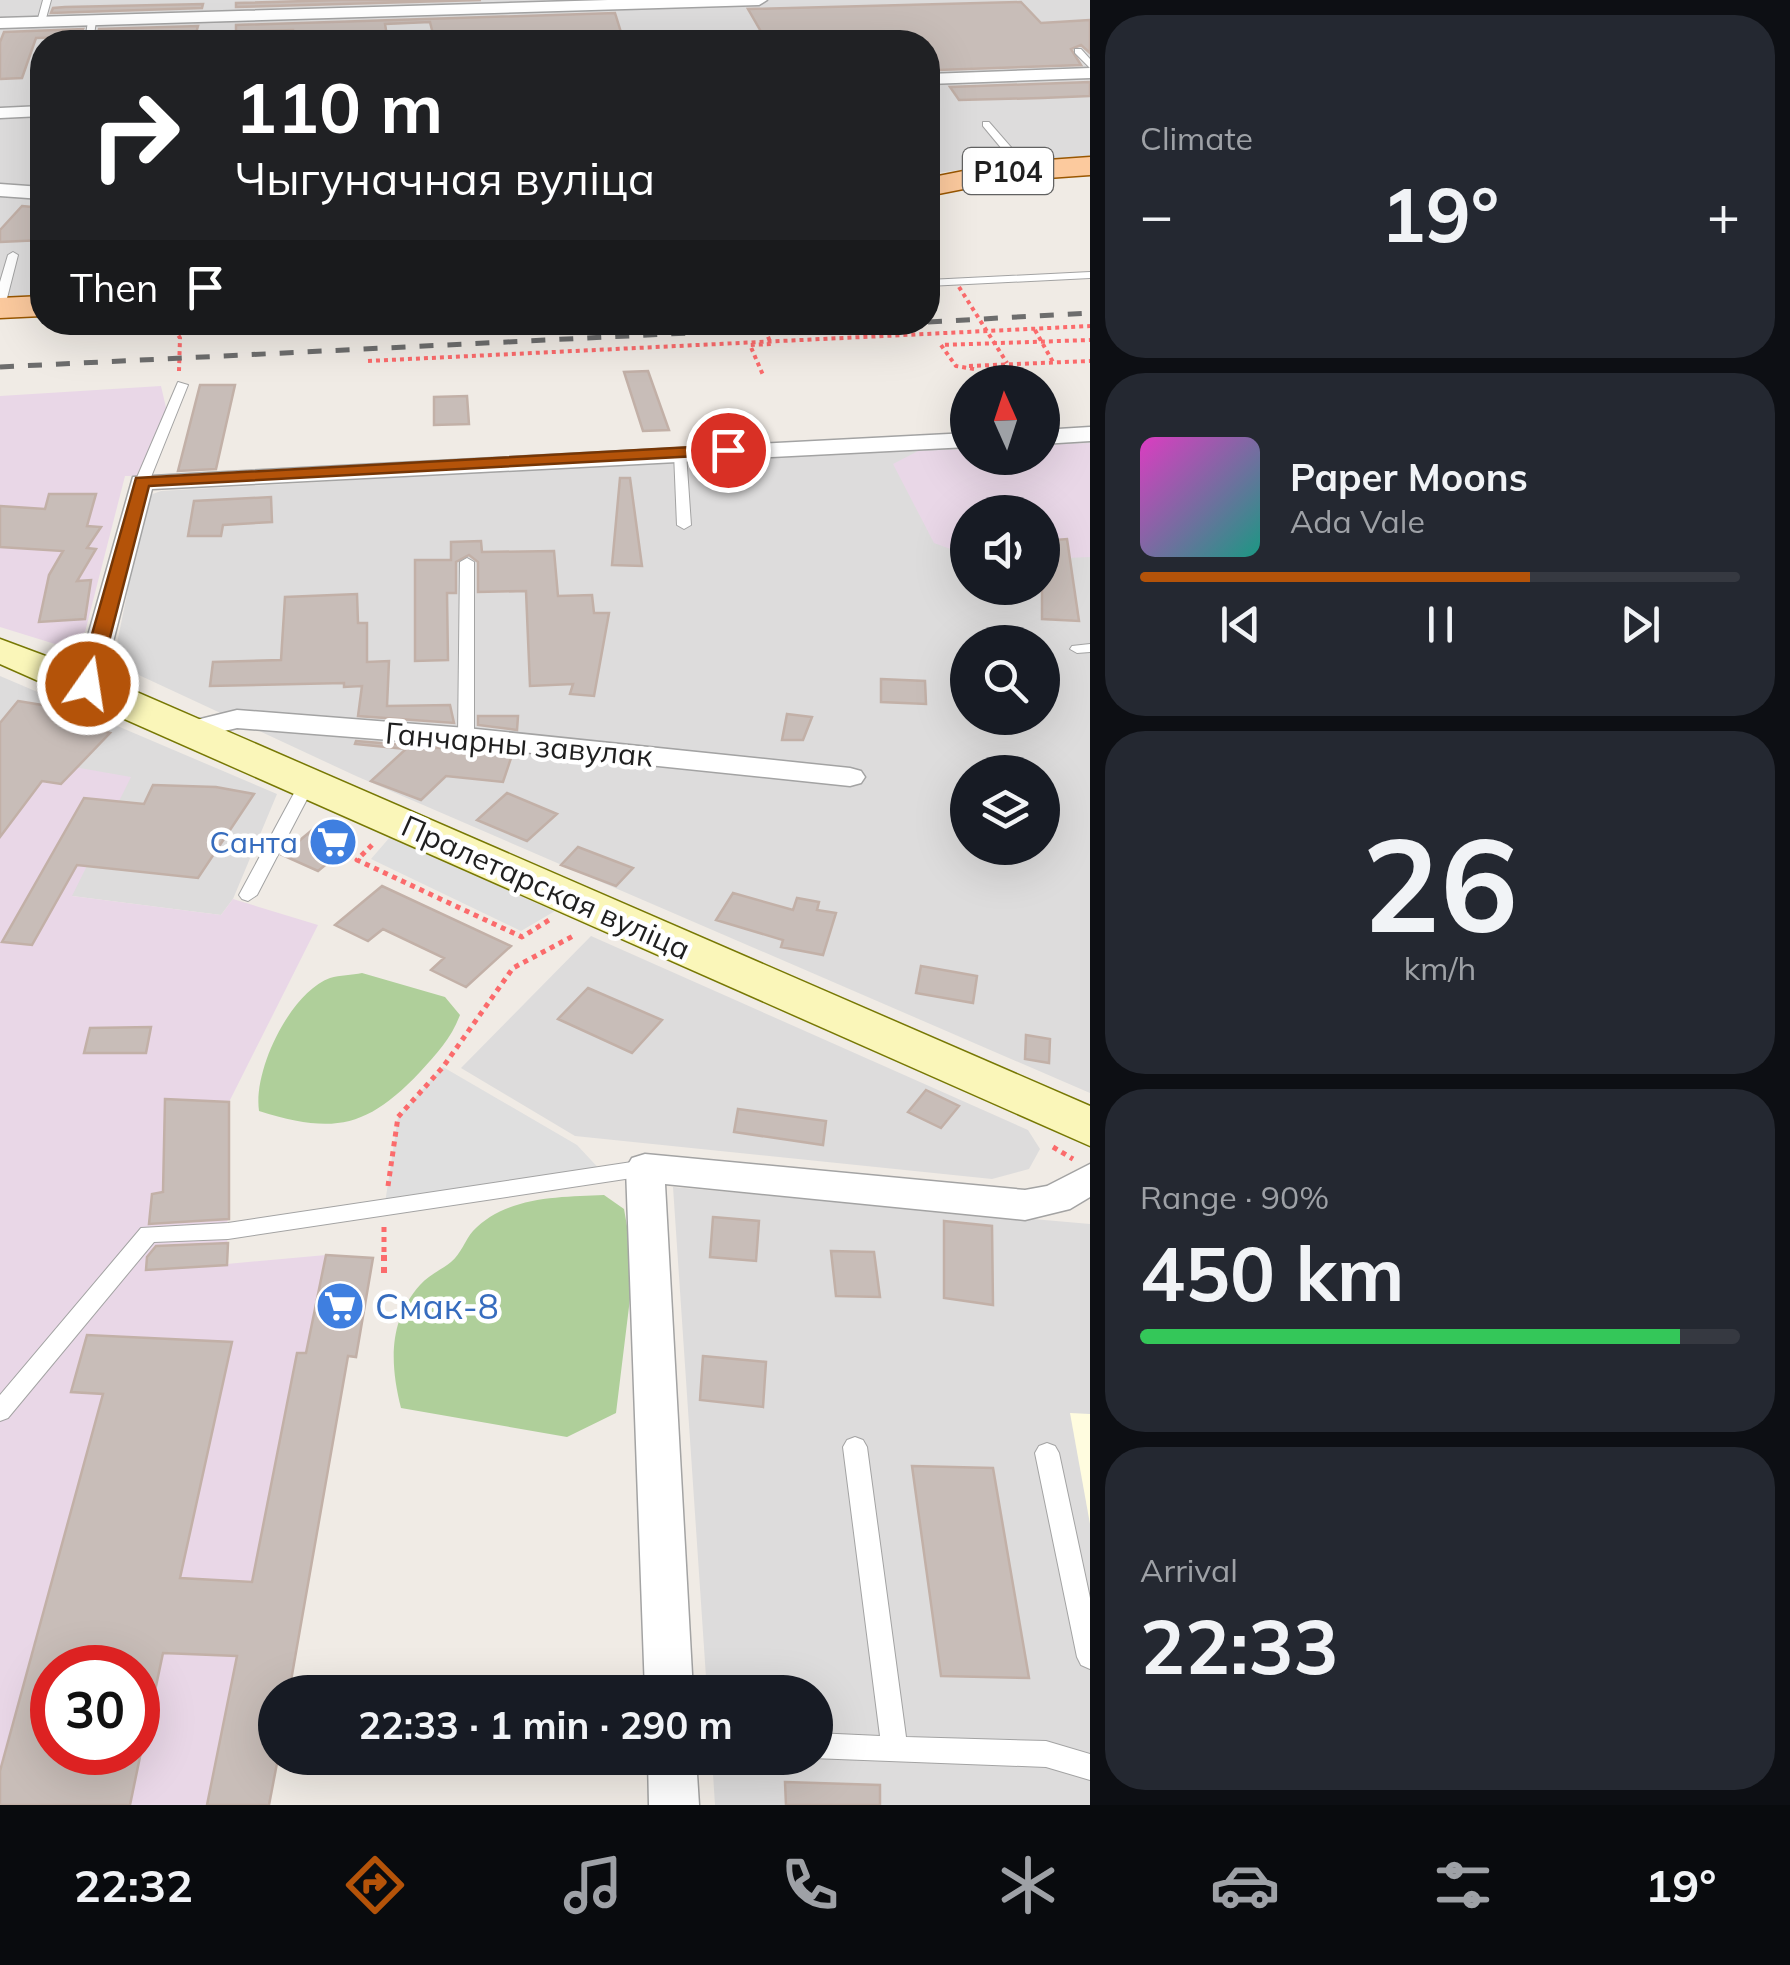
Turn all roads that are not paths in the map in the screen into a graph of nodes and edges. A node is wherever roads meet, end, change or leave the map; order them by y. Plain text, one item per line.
1 (48, 0) edge
2 (758, 0) edge
3 (706, 1) edge
4 (605, 2) edge
5 (511, 4) edge
6 (421, 5) edge
7 (328, 7) edge
8 (217, 16) edge
9 (92, 20) junction
10 (41, 22) junction
11 (0, 24) edge
12 (91, 30) edge
13 (1078, 50) dead end
14 (1090, 64) edge
15 (1090, 73) edge
16 (940, 79) edge
17 (30, 111) edge
18 (0, 112) edge
19 (986, 124) dead end
20 (1090, 166) edge
21 (1025, 170) junction
22 (940, 185) edge
23 (0, 190) edge
24 (30, 193) edge
25 (12, 255) dead end
26 (1090, 276) edge
27 (940, 282) edge
28 (0, 305) edge
29 (30, 306) edge
30 (182, 386) road end
31 (1090, 434) edge
32 (1060, 435) edge
33 (950, 441) edge
34 (680, 453) junction
35 (142, 482) junction
36 (684, 525) dead end
37 (467, 562) dead end
38 (0, 650) edge
39 (88, 684) junction
40 (190, 730) junction
41 (466, 737) junction
42 (850, 777) dead end
43 (308, 782) junction
44 (248, 895) dead end
45 (1090, 1127) edge
46 (645, 1168) junction
47 (1090, 1178) edge
48 (0, 1412) edge
49 (855, 1447) dead end
50 (1046, 1452) dead end
51 (1090, 1656) edge
52 (668, 1675) edge
53 (833, 1747) edge
54 (895, 1749) junction
55 (1090, 1767) edge
56 (673, 1775) edge
57 (674, 1805) edge

1 - 10 lane
2 - 3 street
3 - 4 street
4 - 5 street
5 - 6 street
6 - 7 street
7 - 8 street
8 - 9 street
9 - 10 street
9 - 12 lane
10 - 11 street
13 - 14 lane
15 - 16 street
17 - 18 street
19 - 21 lane
20 - 21 main road, Р104
21 - 22 main road, Р104
23 - 24 street
25 - 28 lane
26 - 27 lane
28 - 29 main road
30 - 35 lane
31 - 32 street
33 - 34 street
34 - 35 street
34 - 36 lane
35 - 39 street
37 - 41 lane
38 - 39 main road, Пралетарская вуліца
39 - 40 main road, Пралетарская вуліца
40 - 41 street, Ганчарны завулак
40 - 43 main road, Пралетарская вуліца
41 - 42 street, Ганчарны завулак
43 - 44 lane
43 - 45 main road, Пралетарская вуліца
46 - 47 street
46 - 48 lane
46 - 52 street
49 - 54 lane
50 - 51 lane
53 - 54 lane
54 - 55 lane
56 - 57 street

